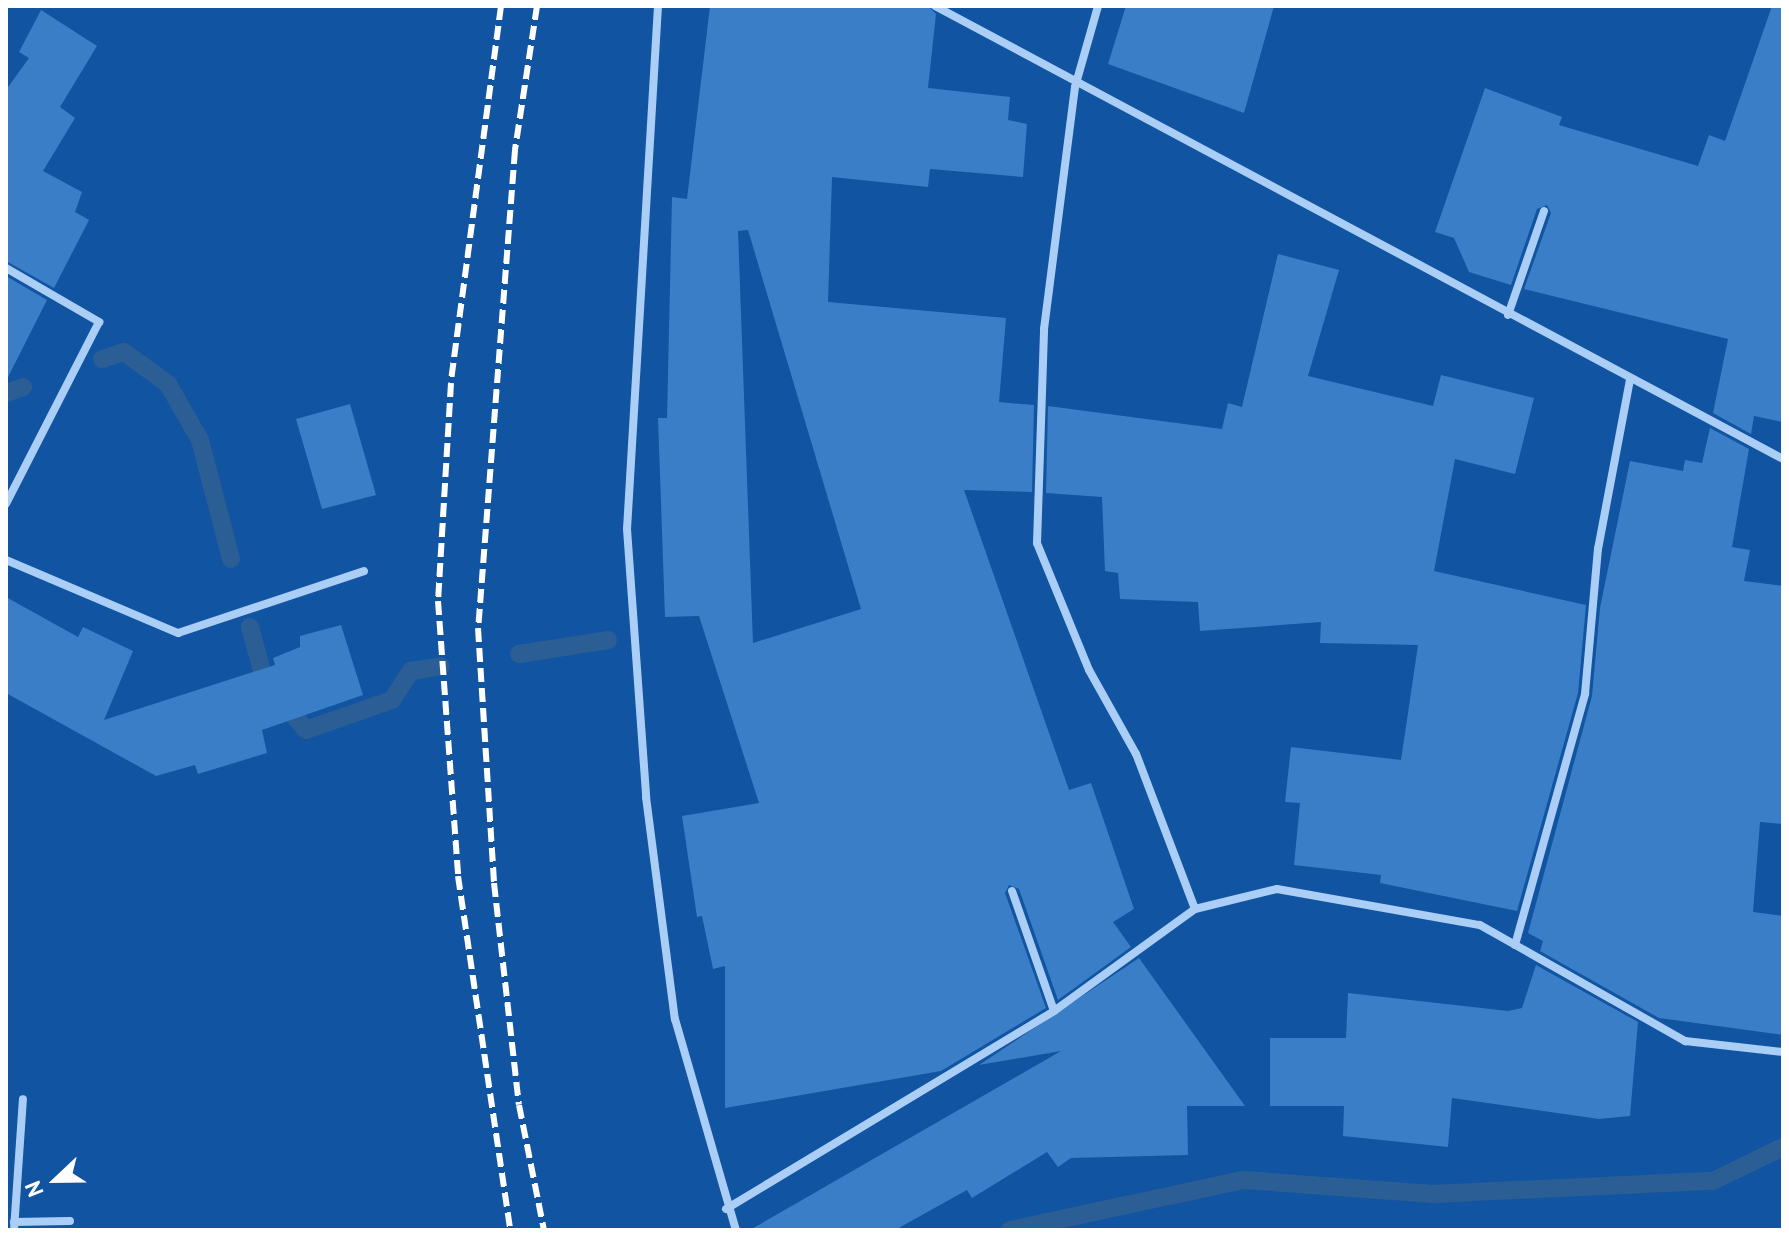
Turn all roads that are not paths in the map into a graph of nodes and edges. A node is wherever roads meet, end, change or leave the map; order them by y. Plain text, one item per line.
1 (658, 6) edge
2 (935, 6) edge
3 (1098, 6) edge
4 (1075, 87) junction
5 (1544, 211) dead end
6 (6, 268) edge
7 (1508, 315) junction
8 (1630, 379) junction
9 (1783, 459) edge
10 (6, 504) edge
11 (6, 560) edge
12 (364, 571) dead end
13 (1012, 891) dead end
14 (1195, 909) junction
15 (1515, 945) junction
16 (1054, 1011) junction
17 (1783, 1052) edge
18 (23, 1099) dead end
19 (726, 1209) junction
20 (70, 1221) dead end
21 (14, 1226) edge
22 (736, 1230) edge

1 - 19 street
2 - 4 street
3 - 4 street
4 - 7 street
4 - 14 street
5 - 7 street
6 - 10 street
7 - 8 street
8 - 9 street
8 - 15 street
11 - 12 street
13 - 16 street
14 - 15 street
14 - 16 street
15 - 17 street
16 - 19 street
18 - 21 street
19 - 22 street
20 - 21 street

